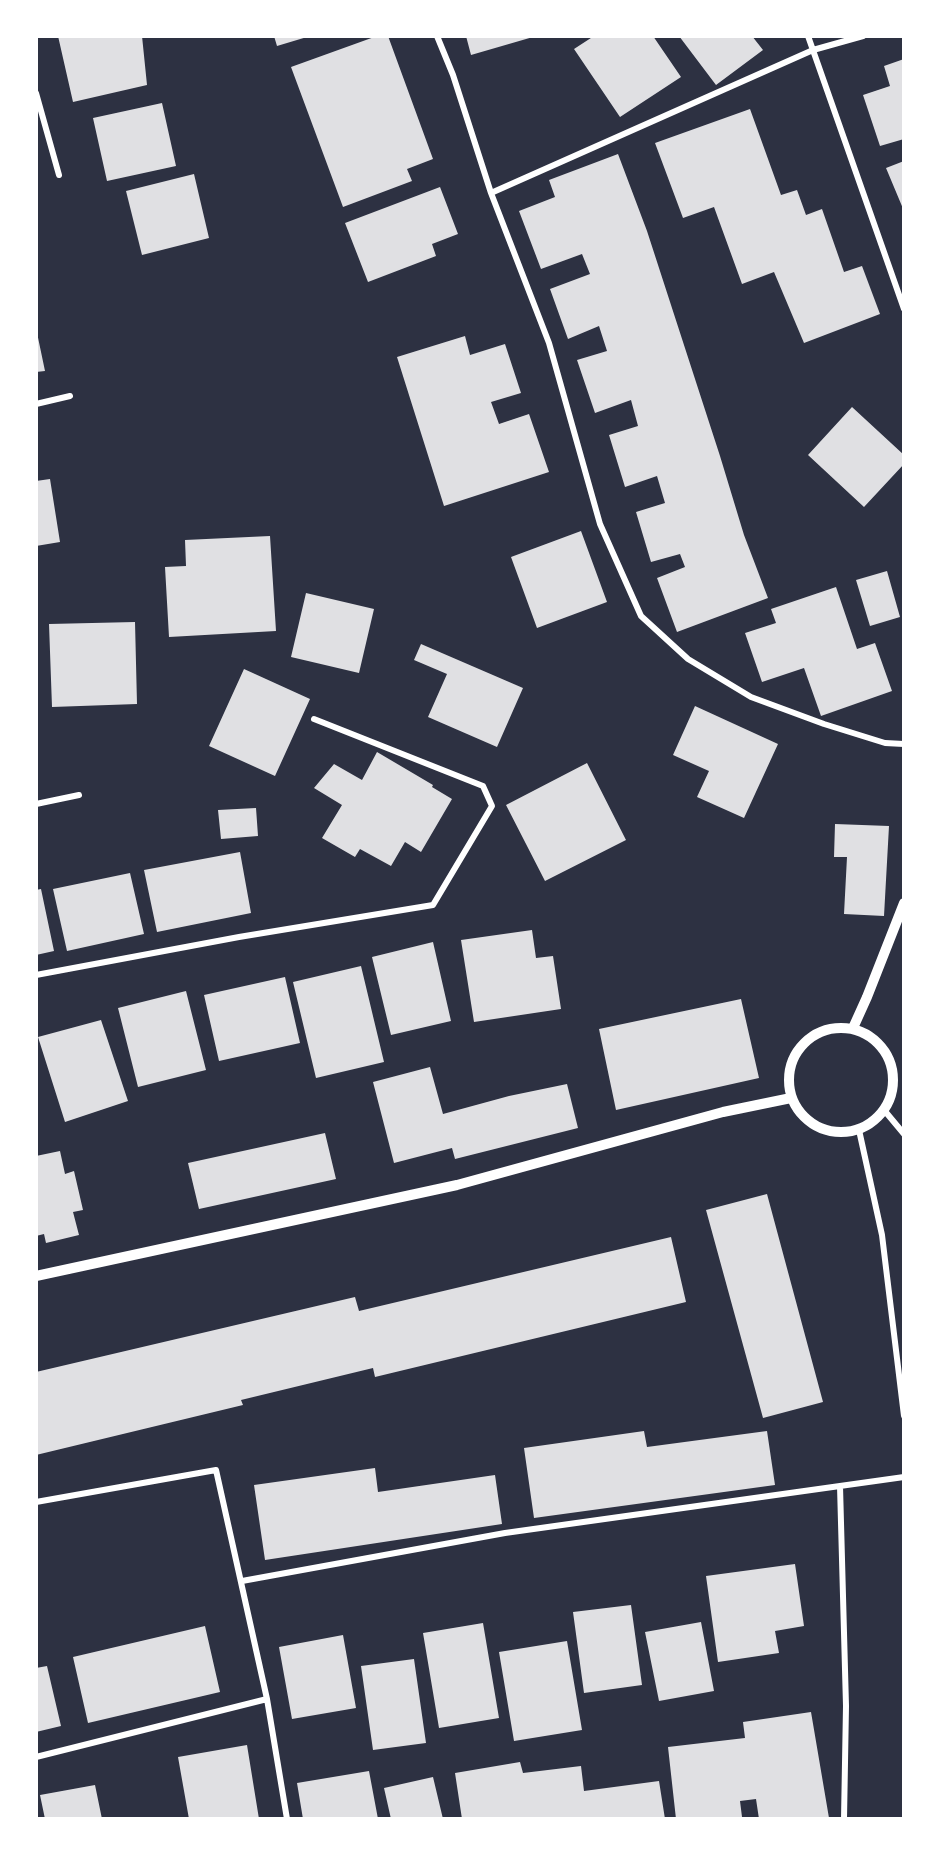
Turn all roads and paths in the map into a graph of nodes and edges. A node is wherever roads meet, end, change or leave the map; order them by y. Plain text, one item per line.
1 (437, 36) edge
2 (808, 36) edge
3 (864, 36) edge
4 (813, 50) junction
5 (36, 93) edge
6 (59, 175) dead end
7 (491, 193) junction
8 (904, 309) edge
9 (70, 396) dead end
10 (36, 405) edge
11 (314, 719) dead end
12 (904, 744) edge
13 (79, 795) dead end
14 (36, 804) edge
15 (904, 903) edge
16 (36, 975) edge
17 (853, 1028) junction
18 (791, 1098) junction
19 (884, 1110) junction
20 (859, 1130) junction
21 (904, 1134) edge
22 (36, 1276) edge
23 (904, 1416) edge
24 (904, 1476) edge
25 (840, 1486) junction
26 (36, 1502) edge
27 (242, 1581) junction
28 (267, 1699) junction
29 (36, 1757) edge
30 (287, 1819) edge
31 (844, 1819) edge

1 - 7 street
2 - 4 street
3 - 4 street
4 - 7 street
4 - 8 street
5 - 6 street
7 - 12 street
9 - 10 street
11 - 16 street
13 - 14 street
15 - 17 street
17 - 18 street
17 - 19 street
18 - 20 street
18 - 22 street
19 - 20 street
19 - 21 street
20 - 23 street
24 - 25 street
25 - 27 street
25 - 31 street
26 - 27 street
27 - 28 street
28 - 29 street
28 - 30 street

